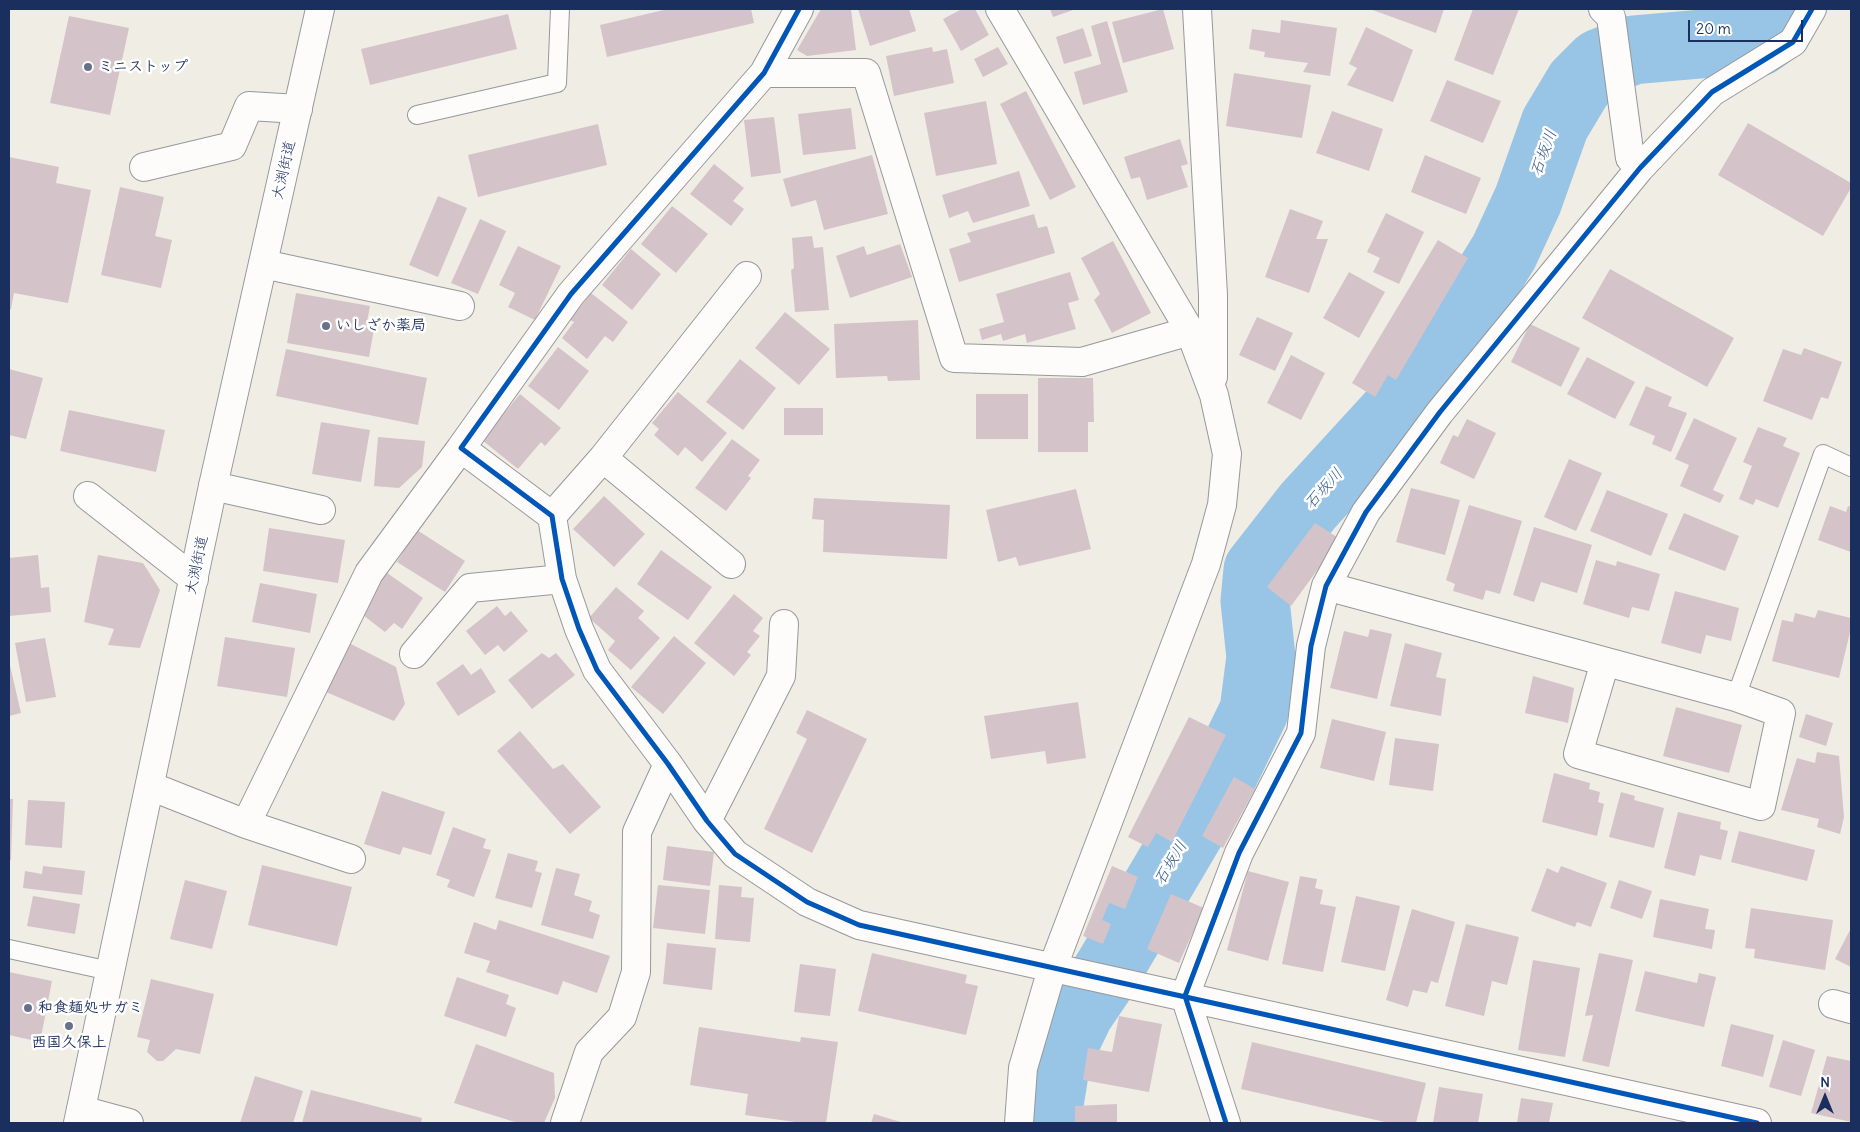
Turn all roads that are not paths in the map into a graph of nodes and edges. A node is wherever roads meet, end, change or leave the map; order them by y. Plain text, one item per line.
1 (320, 9) edge
2 (560, 9) edge
3 (799, 9) edge
4 (1000, 9) edge
5 (1197, 9) edge
6 (1812, 9) edge
7 (1607, 13) edge
8 (764, 73) junction
9 (298, 109) junction
10 (417, 115) dead end
11 (144, 167) dead end
12 (1640, 168) junction
13 (263, 264) junction
14 (747, 276) dead end
15 (460, 306) dead end
16 (1190, 331) junction
17 (1214, 396) junction
18 (461, 448) junction
19 (603, 458) junction
20 (1851, 467) edge
21 (213, 486) junction
22 (88, 496) dead end
23 (320, 510) dead end
24 (552, 516) junction
25 (731, 564) dead end
26 (194, 579) junction
27 (562, 579) junction
28 (1326, 586) junction
29 (784, 624) dead end
30 (414, 654) dead end
31 (1605, 662) junction
32 (1736, 697) junction
33 (668, 764) junction
34 (150, 786) junction
35 (707, 821) junction
36 (246, 824) junction
37 (351, 859) dead end
38 (9, 949) edge
39 (110, 971) junction
40 (1065, 972) junction
41 (1186, 996) junction
42 (79, 1117) edge
43 (129, 1123) edge
44 (565, 1123) edge
45 (1019, 1123) edge
46 (1226, 1123) edge
47 (1757, 1123) edge

1 - 9 street, 大渕街道
2 - 10 lane
3 - 8 street
4 - 16 street
5 - 17 street
6 - 12 street
7 - 12 street
8 - 16 street
8 - 18 street
9 - 11 street
9 - 13 street, 大渕街道
12 - 28 street
13 - 15 street
13 - 21 street, 大渕街道
14 - 19 street
16 - 17 street
17 - 40 street
18 - 24 street
18 - 36 street
19 - 24 street
19 - 25 street
20 - 32 lane
21 - 23 street
21 - 26 street, 大渕街道
22 - 26 street
24 - 27 street
26 - 34 street, 大渕街道
27 - 30 street
27 - 33 street
28 - 31 street
28 - 41 street
29 - 35 street
31 - 32 street
31 - 32 street
33 - 35 street
33 - 44 street
34 - 36 street
34 - 39 street, 大渕街道
35 - 40 street
36 - 37 street
38 - 39 lane
39 - 42 street, 大渕街道
40 - 41 street
40 - 45 street
41 - 46 street
41 - 47 street
42 - 43 street

